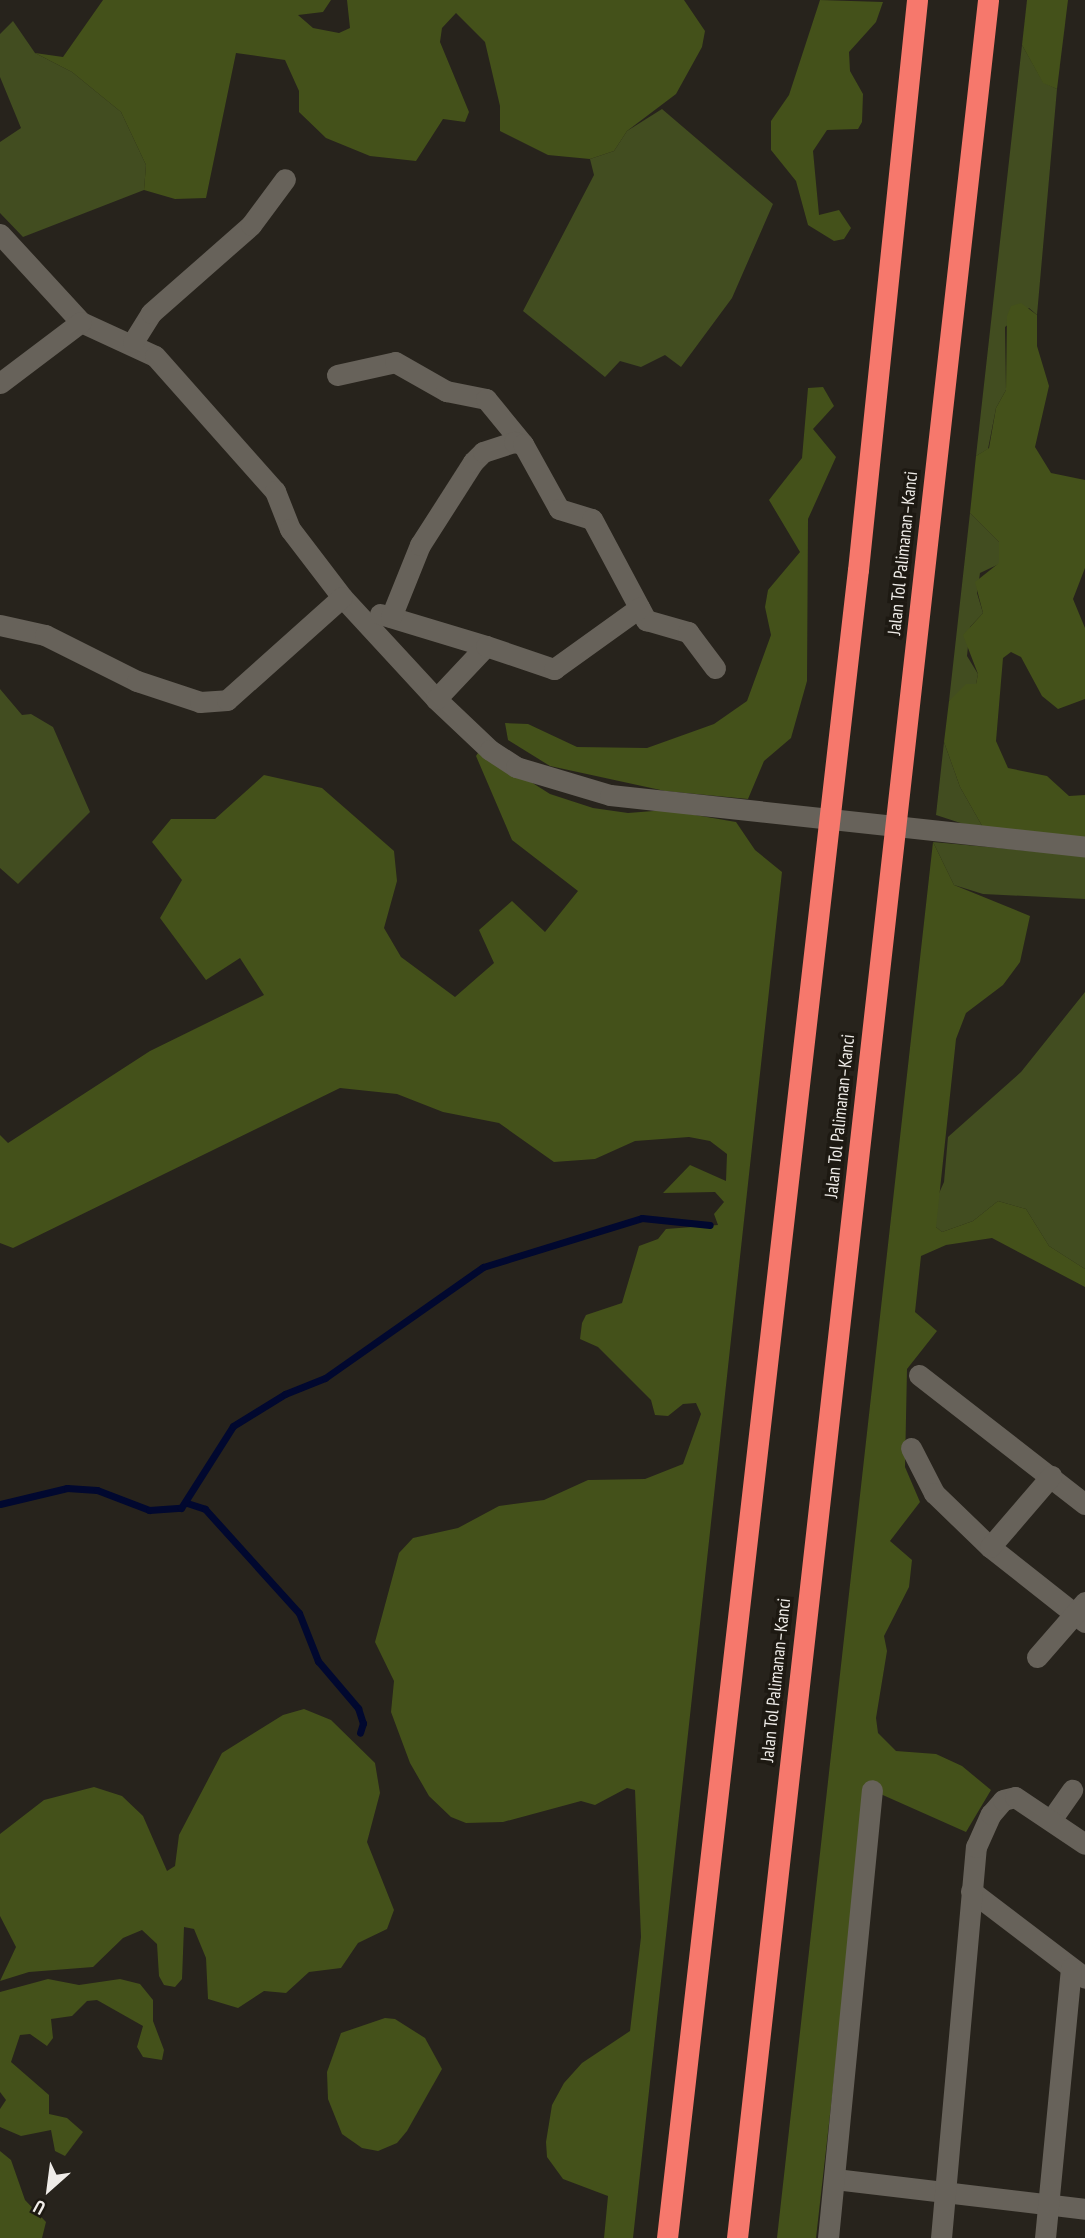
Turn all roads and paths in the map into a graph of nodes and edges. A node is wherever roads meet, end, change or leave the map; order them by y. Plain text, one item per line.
1 (917, 0) edge
2 (988, 0) edge
3 (285, 179) dead end
4 (0, 234) edge
5 (81, 322) junction
6 (133, 342) junction
7 (337, 375) dead end
8 (0, 383) edge
9 (523, 444) junction
10 (345, 601) junction
11 (639, 608) junction
12 (391, 617) junction
13 (0, 625) edge
14 (486, 646) junction
15 (715, 668) dead end
16 (436, 699) junction
17 (1085, 847) edge
18 (919, 1375) dead end
19 (911, 1448) dead end
20 (1051, 1476) junction
21 (1085, 1504) edge
22 (990, 1547) junction
23 (1082, 1612) edge
24 (1037, 1657) dead end
25 (872, 1790) dead end
26 (1072, 1790) dead end
27 (1051, 1820) junction
28 (1085, 1844) edge
29 (971, 1891) junction
30 (1078, 1973) edge
31 (835, 2179) junction
32 (945, 2191) junction
33 (1047, 2206) junction
34 (1085, 2209) edge
35 (667, 2238) edge
36 (737, 2238) edge
37 (828, 2238) edge
38 (941, 2238) edge
39 (1045, 2238) edge

1 - 35 highway
2 - 36 highway, Jalan Tol Palimanan–Kanci
3 - 6 street
4 - 5 street
5 - 6 street
5 - 8 street
6 - 10 street
7 - 9 street
9 - 11 street
9 - 12 street
10 - 12 street
10 - 13 street
10 - 16 street
11 - 14 street
11 - 15 street
12 - 14 street
14 - 16 street
16 - 17 street
18 - 20 street
19 - 22 street
20 - 21 street
20 - 22 street
22 - 23 street
23 - 24 street
25 - 31 street
26 - 27 street
27 - 28 street
27 - 29 street
29 - 30 street
29 - 32 street
30 - 33 street
31 - 32 street
31 - 37 street
32 - 33 street
32 - 38 street
33 - 34 street
33 - 39 street

